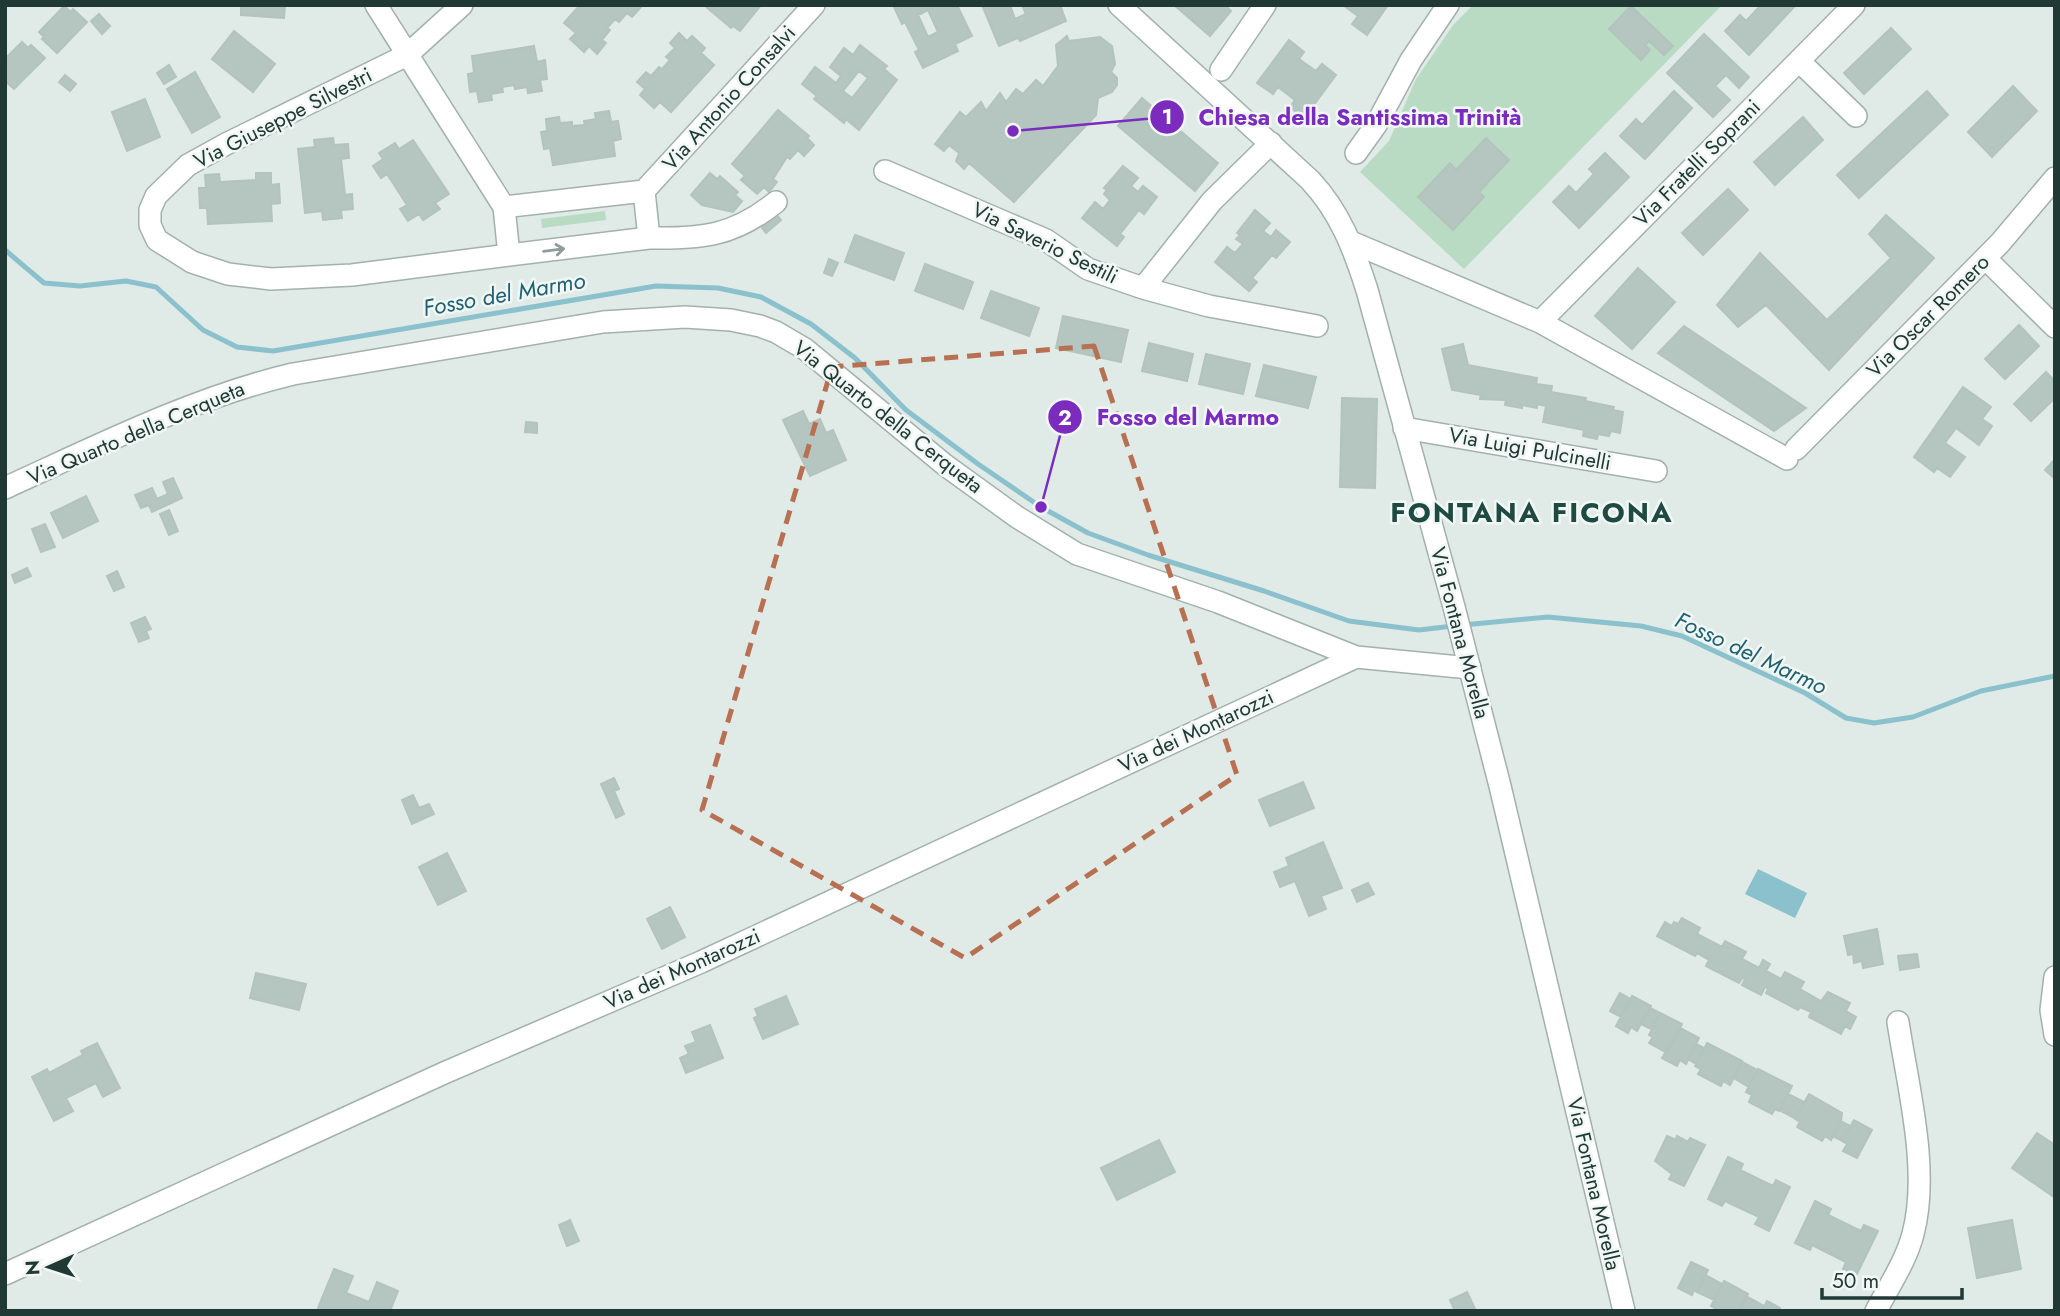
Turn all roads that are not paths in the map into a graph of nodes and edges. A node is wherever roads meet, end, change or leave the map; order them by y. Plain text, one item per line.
1 (376, 5) edge
2 (462, 5) edge
3 (814, 5) edge
4 (1119, 5) edge
5 (1265, 5) edge
6 (1448, 5) edge
7 (1854, 5) edge
8 (407, 55) junction
9 (1799, 61) junction
10 (1221, 70) dead end
11 (1856, 116) dead end
12 (1271, 143) junction
13 (1356, 153) dead end
14 (885, 171) dead end
15 (2055, 178) edge
16 (644, 191) junction
17 (776, 202) dead end
18 (504, 207) junction
19 (649, 238) junction
20 (1351, 242) junction
21 (509, 255) junction
22 (1985, 258) junction
23 (1143, 288) junction
24 (1540, 322) junction
25 (1317, 326) dead end
26 (2055, 327) edge
27 (1404, 428) junction
28 (1656, 471) dead end
29 (5, 488) edge
30 (1356, 657) junction
31 (1467, 659) junction
32 (2055, 977) edge
33 (1898, 1022) dead end
34 (2055, 1035) edge
35 (5, 1274) edge
36 (1624, 1311) edge
37 (1877, 1311) edge

1 - 8 street
2 - 8 street
3 - 16 street, Via Antonio Consalvi
4 - 12 street, Via Fontana Morella
5 - 10 street
6 - 13 street
7 - 9 street, Via Fratelli Soprani
8 - 18 street
8 - 21 street, Via Giuseppe Silvestri
9 - 11 street
9 - 24 street, Via Fratelli Soprani
12 - 20 street, Via Fontana Morella
12 - 23 street, Via Saverio Sestili
14 - 23 street, Via Saverio Sestili
15 - 22 street, Via Oscar Romero
16 - 18 street
16 - 19 street
17 - 19 street
18 - 21 street
21 -> 19 street
20 - 24 street
20 - 27 street, Via Fontana Morella
22 - 24 street, Via Oscar Romero
22 - 26 street
23 - 25 street
27 - 28 street, Via Luigi Pulcinelli
27 - 31 street, Via Fontana Morella
29 - 30 street, Via Quarto della Cerqueta
30 - 31 street, Via Quarto della Cerqueta
30 - 35 street, Via dei Montarozzi
31 - 36 street, Via Fontana Morella
32 - 34 street
33 - 37 street

